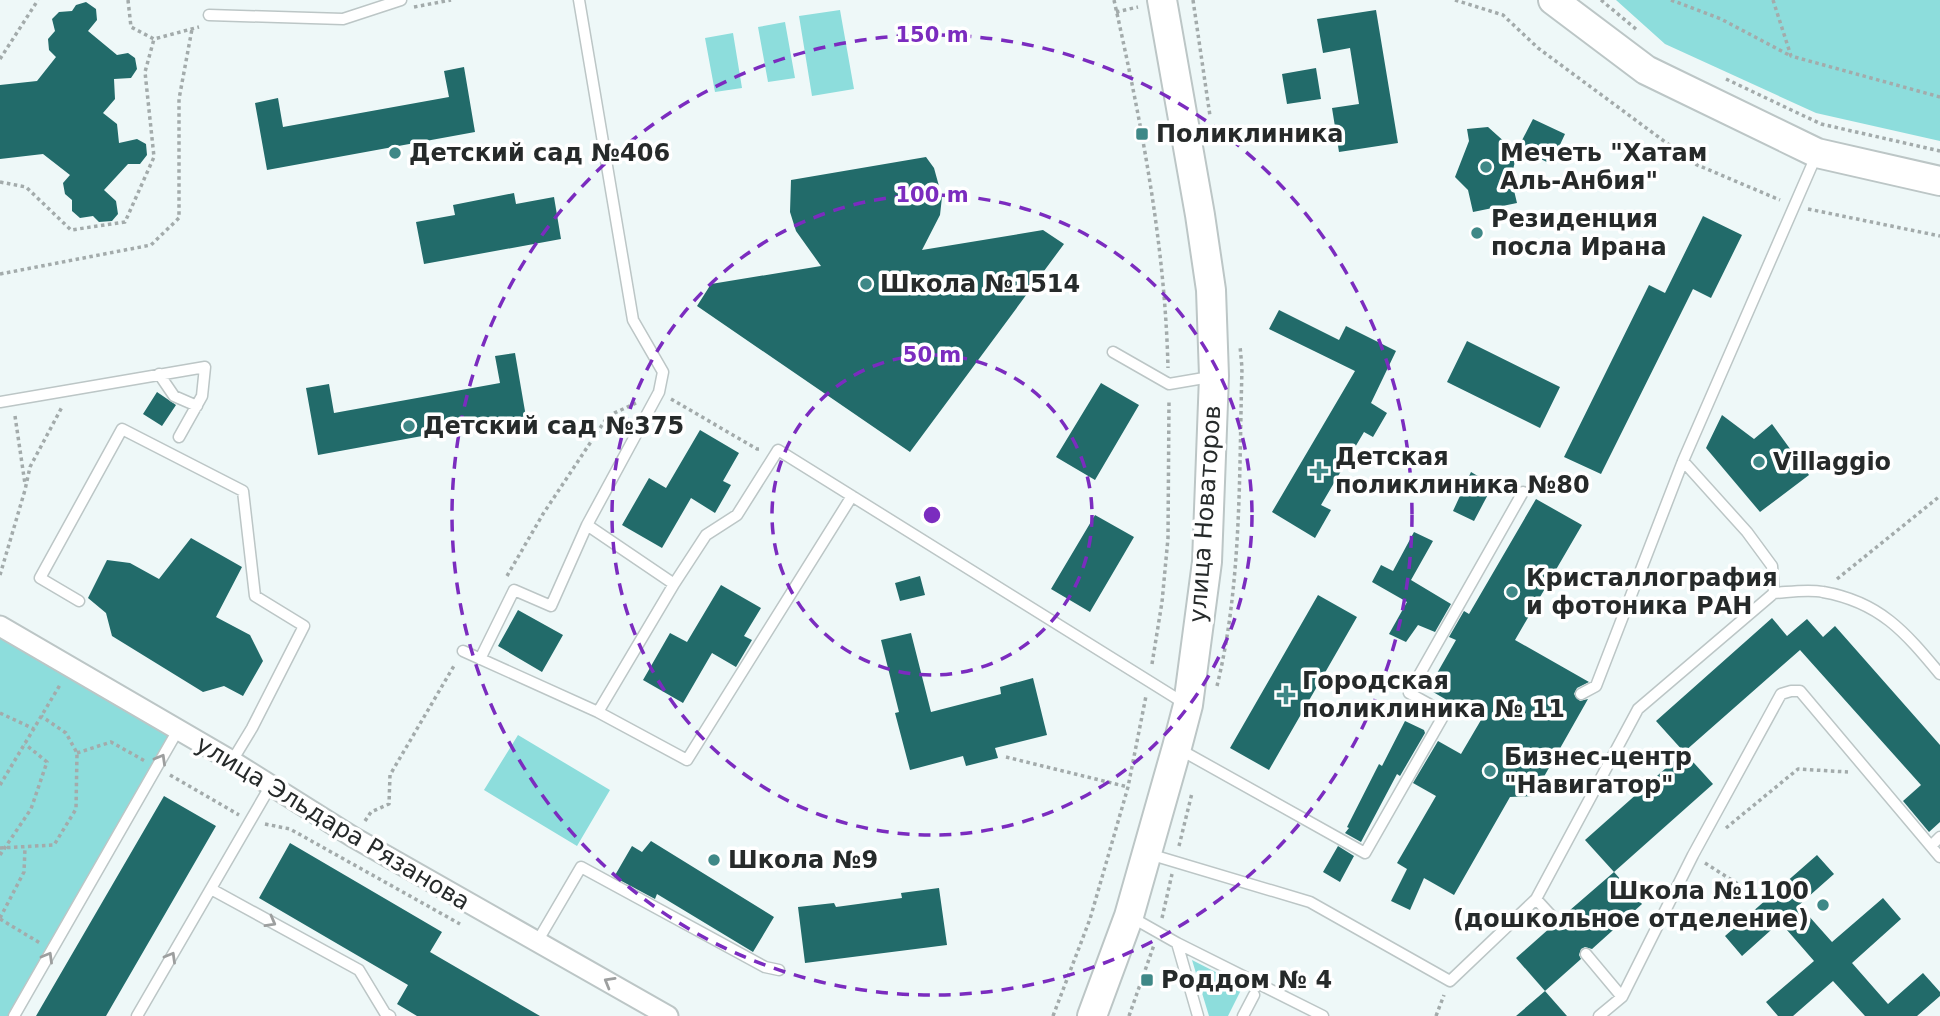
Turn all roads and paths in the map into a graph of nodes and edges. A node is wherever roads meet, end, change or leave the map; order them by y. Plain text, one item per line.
1 (38, 0) edge
2 (128, 0) edge
3 (401, 0) edge
4 (451, 0) edge
5 (579, 0) edge
6 (1114, 0) edge
7 (1455, 0) edge
8 (1474, 0) edge
9 (1553, 0) edge
10 (1601, 0) edge
11 (1671, 0) edge
12 (1773, 0) edge
13 (1151, 3) edge
14 (1473, 6) junction
15 (410, 8) dead end
16 (1116, 12) junction
17 (209, 16) joint
18 (192, 29) junction
19 (1638, 31) dead end
20 (154, 38) junction
21 (1791, 56) junction
22 (0, 59) edge
23 (1720, 76) dead end
24 (1940, 97) edge
25 (1940, 150) edge
26 (1817, 153) junction
27 (0, 182) edge
28 (1940, 182) edge
29 (1794, 206) junction
30 (1940, 236) edge
31 (0, 274) edge
32 (1113, 352) dead end
33 (159, 374) junction
34 (1214, 376) junction
35 (1169, 384) junction
36 (72, 388) junction
37 (12, 399) junction
38 (0, 402) edge
39 (197, 406) junction
40 (179, 437) dead end
41 (1683, 461) junction
42 (25, 490) junction
43 (1523, 492) dead end
44 (852, 496) junction
45 (1940, 496) edge
46 (587, 525) junction
47 (0, 575) edge
48 (674, 584) junction
49 (1822, 592) junction
50 (1774, 593) junction
51 (79, 601) dead end
52 (0, 626) edge
53 (0, 639) edge
54 (23, 639) junction
55 (463, 651) dead end
56 (480, 659) junction
57 (1223, 663) dead end
58 (70, 667) junction
59 (1940, 674) edge
60 (1149, 682) junction
61 (1217, 687) dead end
62 (1581, 694) dead end
63 (1188, 705) junction
64 (597, 712) junction
65 (0, 713) edge
66 (41, 716) junction
67 (34, 729) junction
68 (178, 730) junction
69 (25, 744) junction
70 (77, 753) junction
71 (1189, 753) junction
72 (1006, 757) dead end
73 (232, 761) junction
74 (157, 768) junction
75 (1871, 774) junction
76 (0, 785) edge
77 (271, 785) junction
78 (1128, 787) junction
79 (250, 822) junction
80 (1725, 830) dead end
81 (1940, 837) edge
82 (1931, 846) junction
83 (25, 848) junction
84 (1, 849) edge
85 (1148, 854) junction
86 (0, 855) edge
87 (1693, 855) junction
88 (1940, 857) edge
89 (1175, 862) junction
90 (211, 889) junction
91 (1536, 899) junction
92 (1763, 900) dead end
93 (1129, 916) junction
94 (0, 918) edge
95 (1557, 922) dead end
96 (471, 930) dead end
97 (1158, 932) junction
98 (537, 942) junction
99 (1177, 943) junction
100 (52, 950) junction
101 (1586, 954) dead end
102 (779, 970) dead end
103 (1450, 981) junction
104 (1254, 995) dead end
105 (1622, 997) junction
106 (14, 1016) edge
107 (137, 1016) edge
108 (390, 1016) edge
109 (668, 1016) edge
110 (1053, 1016) edge
111 (1092, 1016) edge
112 (1129, 1016) edge
113 (1198, 1016) edge
114 (1243, 1016) edge
115 (1323, 1016) edge
116 (1436, 1016) edge
117 (1599, 1016) edge

1 - 22 path
2 - 20 path
3 - 17 lane
4 - 15 path
5 - 46 lane
6 - 16 path
7 - 14 path
8 - 14 path
9 - 26 street
10 - 19 path
11 - 21 path
12 - 21 path
13 - 16 path
13 - 34 street, улица Новаторов
14 - 29 path
16 - 35 path
17 - 18 path
18 - 20 path
18 - 31 path
20 - 27 path
21 - 24 path
23 - 25 path
26 - 28 street
26 - 29 lane
29 - 30 path
29 - 41 lane
32 - 35 lane
33 - 36 lane
33 - 39 lane
33 - 39 lane
34 - 35 lane
34 - 63 street, улица Новаторов
35 - 60 path
36 - 37 lane
36 - 42 path
37 - 38 lane
37 - 42 path
39 - 40 lane
41 - 50 lane
41 - 62 lane
42 - 47 path
43 - 71 lane
44 - 48 lane
44 - 60 lane
44 - 64 lane
45 - 49 path
46 - 48 lane
46 - 56 lane
48 - 64 lane
49 - 50 lane
49 - 59 lane
50 - 91 lane
51 - 73 lane
52 - 54 street, улица Эльдара Рязанова
53 - 54 lane
54 - 58 street, улица Эльдара Рязанова
55 - 56 lane
56 - 64 lane
57 - 61 path
58 - 66 path
58 - 68 street, улица Эльдара Рязанова
60 - 63 lane
60 - 78 path
63 - 71 street, улица Новаторов
65 - 67 path
66 - 67 path
66 - 70 path
67 - 69 path
68 - 73 street, улица Эльдара Рязанова
74 -> 68 lane
69 - 76 path
69 - 84 path
70 - 74 path
70 - 83 path
71 - 85 street, улица Новаторов
71 - 89 path
72 - 78 path
73 - 77 street, улица Эльдара Рязанова
74 - 79 path
74 - 100 lane
75 - 80 path
75 - 82 lane
75 - 87 lane
77 - 79 lane
77 - 98 street, улица Эльдара Рязанова
78 - 110 path
79 - 90 lane
79 - 96 path
81 - 82 lane
82 - 88 lane
83 - 84 path
83 - 94 path
84 - 86 path
85 - 89 lane
85 - 93 street, улица Новаторов
87 - 92 path
87 - 105 lane
89 - 97 path
89 - 103 lane
107 -> 90 lane
90 -> 108 lane
91 - 95 lane
91 - 103 lane
93 - 97 lane
93 - 111 street, улица Новаторов
94 - 100 path
97 - 99 lane
97 - 112 path
98 - 102 lane
109 -> 98 street, улица Эльдара Рязанова
99 - 113 lane
99 - 115 lane
106 -> 100 lane
101 - 105 lane
103 - 116 path
104 - 114 lane
105 - 117 lane

